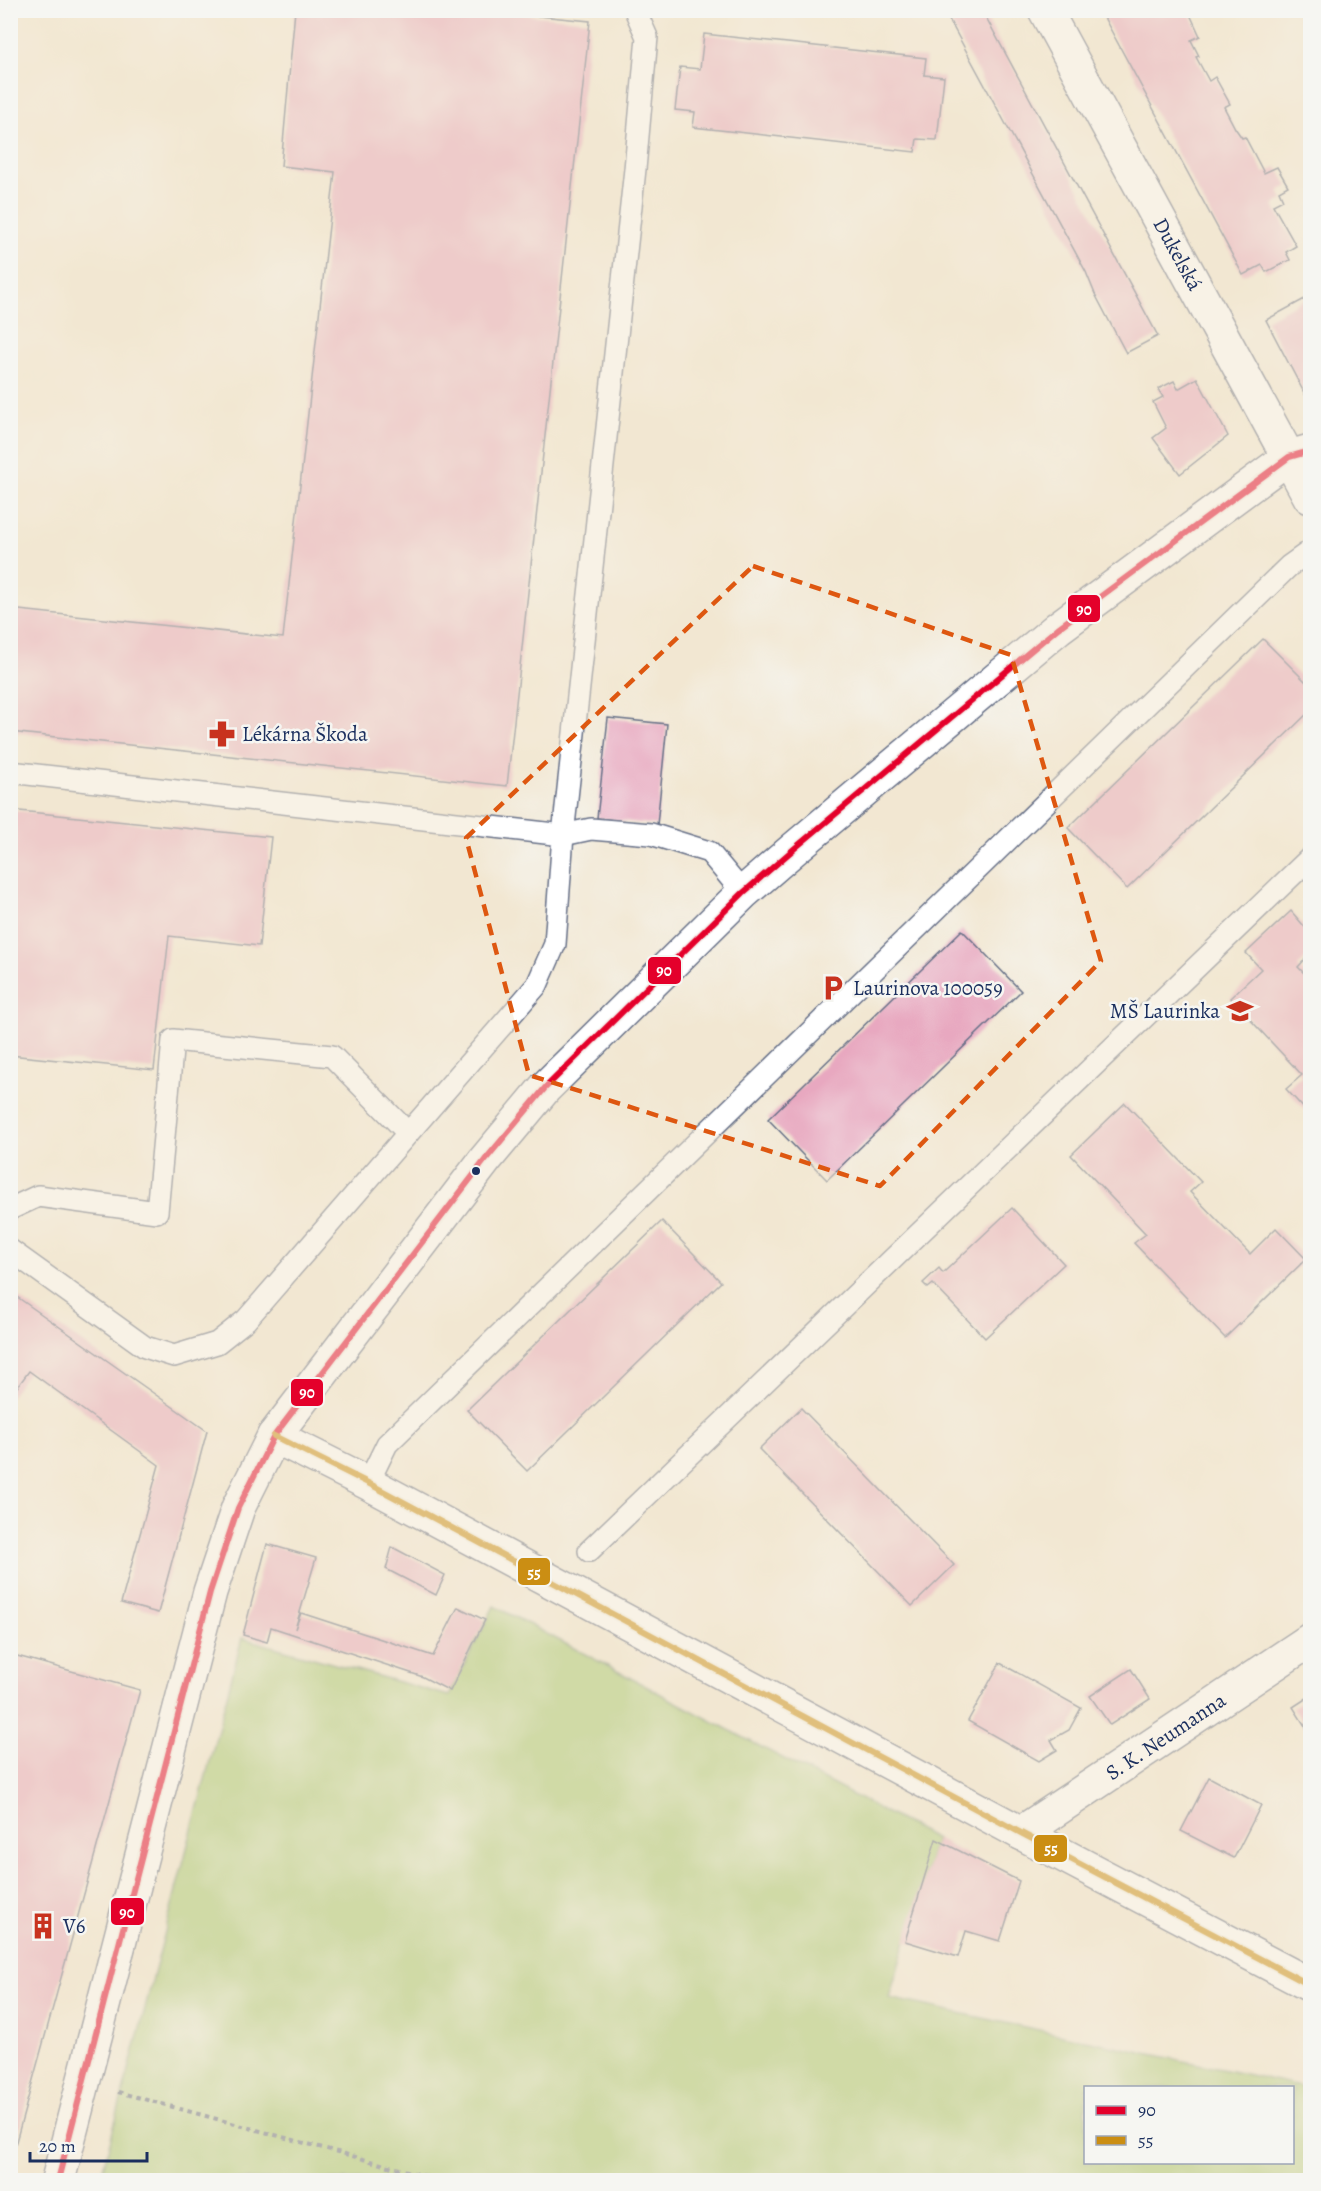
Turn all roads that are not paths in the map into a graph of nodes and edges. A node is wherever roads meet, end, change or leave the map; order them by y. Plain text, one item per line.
1 (635, 10) edge
2 (1045, 10) edge
3 (1300, 454) edge
4 (1311, 497) edge
5 (1311, 551) edge
6 (10, 772) edge
7 (563, 835) junction
8 (1311, 858) edge
9 (743, 893) junction
10 (408, 1133) junction
11 (10, 1209) edge
12 (10, 1250) edge
13 (274, 1436) junction
14 (368, 1483) junction
15 (589, 1551) dead end
16 (1311, 1640) edge
17 (1021, 1833) junction
18 (1311, 1985) edge
19 (58, 2181) edge

1 - 7 lane
2 - 3 street, Dukelská
3 - 4 street, Dukelská
3 - 9 street
5 - 14 lane
6 - 7 lane
7 - 9 lane
7 - 10 lane
8 - 15 lane
9 - 13 street
10 - 11 lane
10 - 12 lane
13 - 14 street
13 - 19 street
14 - 17 street
16 - 17 street, S. K. Neumanna
17 - 18 street

